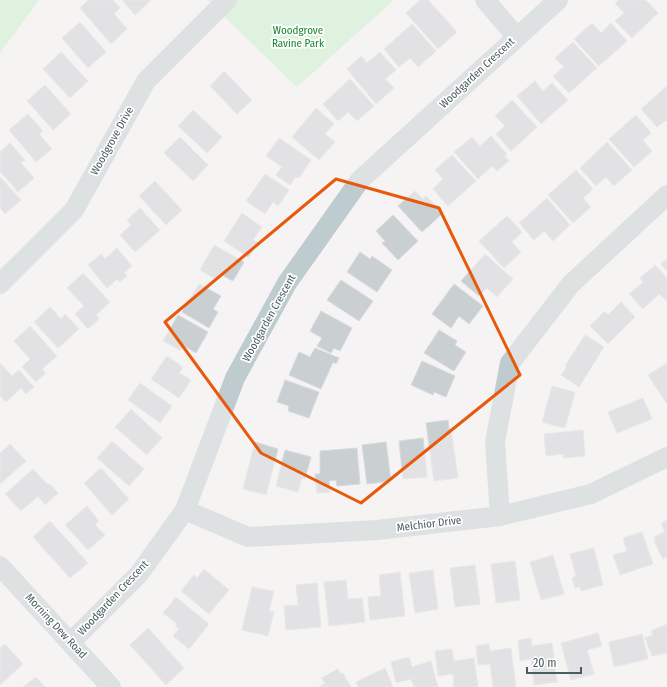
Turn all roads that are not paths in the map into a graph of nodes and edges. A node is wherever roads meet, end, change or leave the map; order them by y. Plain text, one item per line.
1 (227, 0) edge
2 (485, 0) edge
3 (558, 0) edge
4 (516, 36) junction
5 (667, 195) edge
6 (0, 284) edge
7 (667, 457) edge
8 (185, 510) junction
9 (500, 516) junction
10 (0, 566) edge
11 (71, 642) junction
12 (111, 687) edge

1 - 6 street, Woodgrove Drive
2 - 4 street
3 - 4 street, Woodgarden Crescent
4 - 8 street, Woodgarden Crescent
5 - 9 street
7 - 9 street, Melchior Drive
8 - 9 street, Melchior Drive
8 - 11 street, Woodgarden Crescent
10 - 11 street, Morning Dew Road
11 - 12 street, Morning Dew Road

